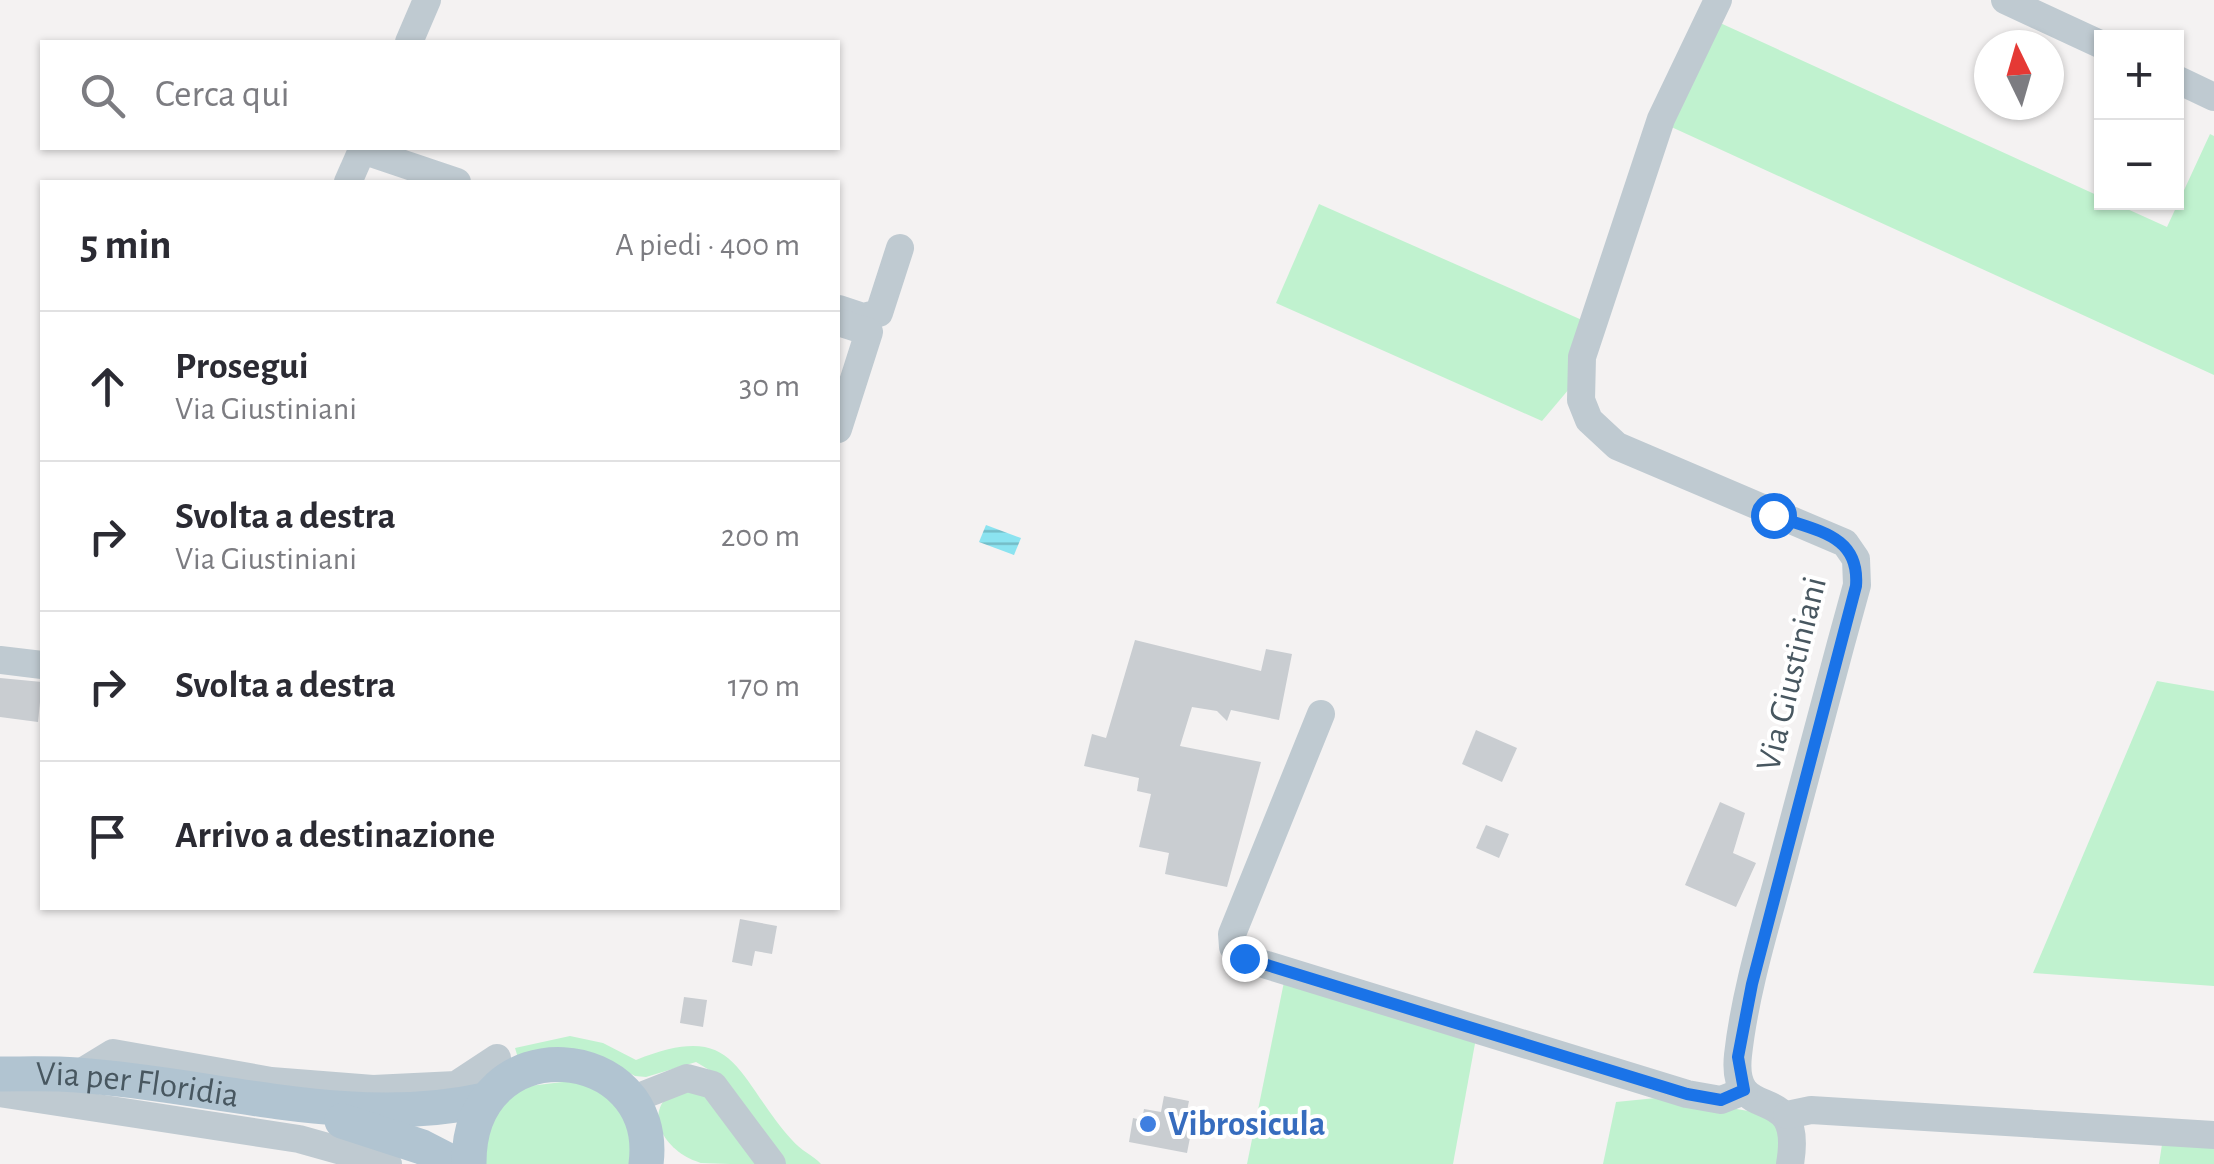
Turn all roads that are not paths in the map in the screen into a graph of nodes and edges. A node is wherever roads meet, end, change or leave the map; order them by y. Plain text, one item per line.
1 (427, 0) edge
2 (1718, 0) edge
3 (2005, 0) edge
4 (410, 40) edge
5 (2094, 41) edge
6 (2184, 84) edge
7 (2214, 97) edge
8 (357, 161) edge
9 (403, 180) edge
10 (447, 180) edge
11 (900, 248) dead end
12 (840, 309) edge
13 (840, 323) edge
14 (840, 422) edge
15 (0, 660) edge
16 (40, 665) edge
17 (1321, 714) dead end
18 (496, 1058) dead end
19 (0, 1076) edge
20 (97, 1088) junction
21 (1744, 1090) junction
22 (0, 1093) edge
23 (484, 1100) junction
24 (274, 1102) junction
25 (638, 1114) junction
26 (1786, 1115) junction
27 (2214, 1136) edge
28 (388, 1164) edge
29 (456, 1164) edge
30 (470, 1164) edge
31 (646, 1164) edge
32 (676, 1164) edge
33 (772, 1164) edge
34 (1790, 1164) edge

1 - 4 street
2 - 21 street, Via Giustiniani
3 - 5 street
6 - 7 street
8 - 9 street
8 - 10 street
11 - 12 street
13 - 14 street
15 - 16 street
17 - 21 street
18 - 20 street
19 - 20 main road, Via per Floridia
20 - 22 street
20 - 24 main road, Via per Floridia
20 - 28 street
21 - 26 street
23 - 24 main road
23 - 25 main road
23 - 30 main road
24 - 29 main road
25 - 31 main road
25 - 32 main road
25 - 33 street
26 - 27 street
26 - 34 street

